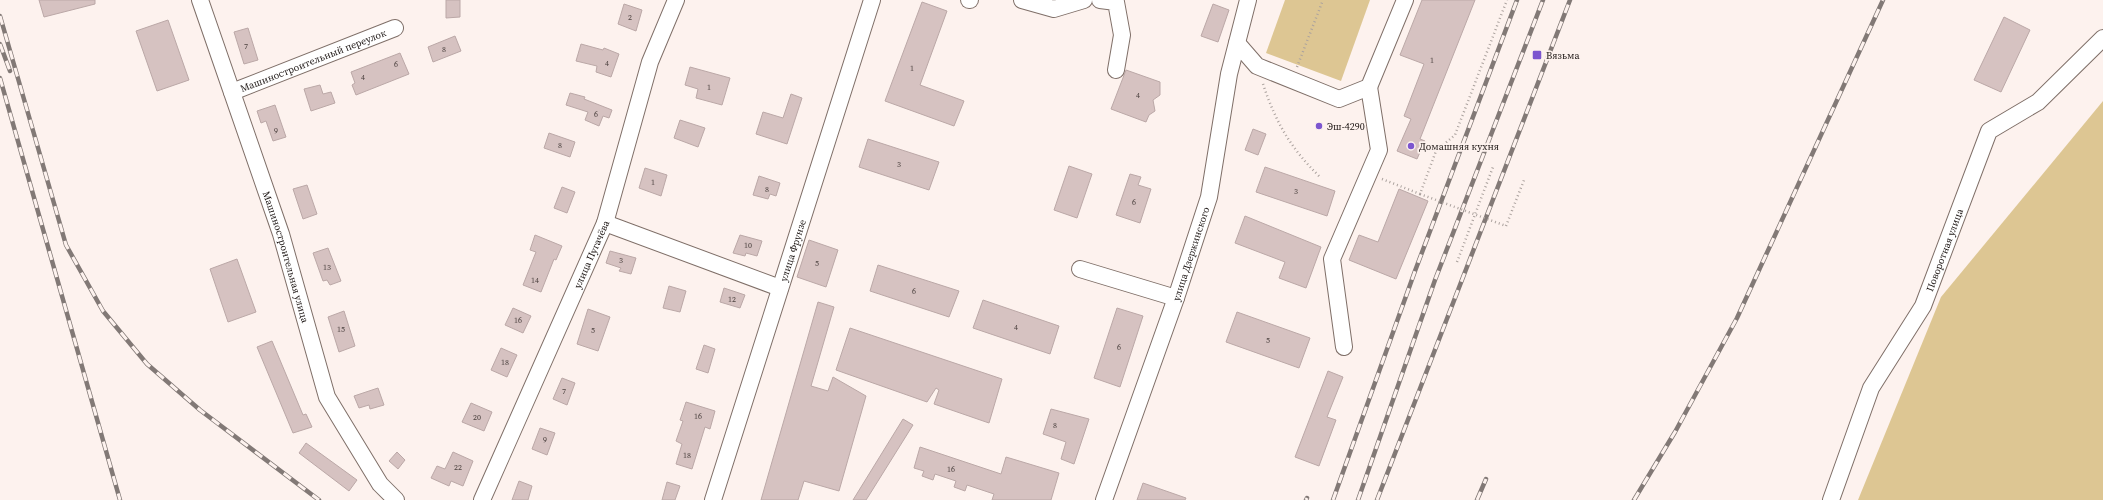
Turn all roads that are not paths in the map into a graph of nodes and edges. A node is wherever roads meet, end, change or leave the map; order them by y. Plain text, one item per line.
1 (200, 0) edge
2 (676, 0) edge
3 (872, 0) edge
4 (1022, 0) edge
5 (1084, 0) edge
6 (1100, 0) edge
7 (1248, 0) edge
8 (1405, 0) edge
9 (395, 28) dead end
10 (2103, 38) edge
11 (1237, 43) junction
12 (1116, 70) dead end
13 (1369, 87) junction
14 (232, 92) junction
15 (605, 223) junction
16 (1080, 269) dead end
17 (780, 288) junction
18 (1176, 298) junction
19 (1344, 347) dead end
20 (396, 500) edge
21 (482, 500) edge
22 (713, 500) edge
23 (1104, 500) edge
24 (1831, 500) edge

1 - 14 street, Машиностроительная улица
2 - 15 street, улица Пугачёва
3 - 17 street, улица Фрунзе
4 - 5 street
6 - 12 street
7 - 11 street, улица Дзержинского
8 - 13 street
9 - 14 street, Машиностроительный переулок
10 - 24 street, Поворотная улица
11 - 13 street
11 - 18 street, улица Дзержинского
13 - 19 street
14 - 20 street, Машиностроительная улица
15 - 17 street
15 - 21 street, улица Пугачёва
16 - 18 street
17 - 22 street, улица Фрунзе
18 - 23 street, улица Дзержинского

